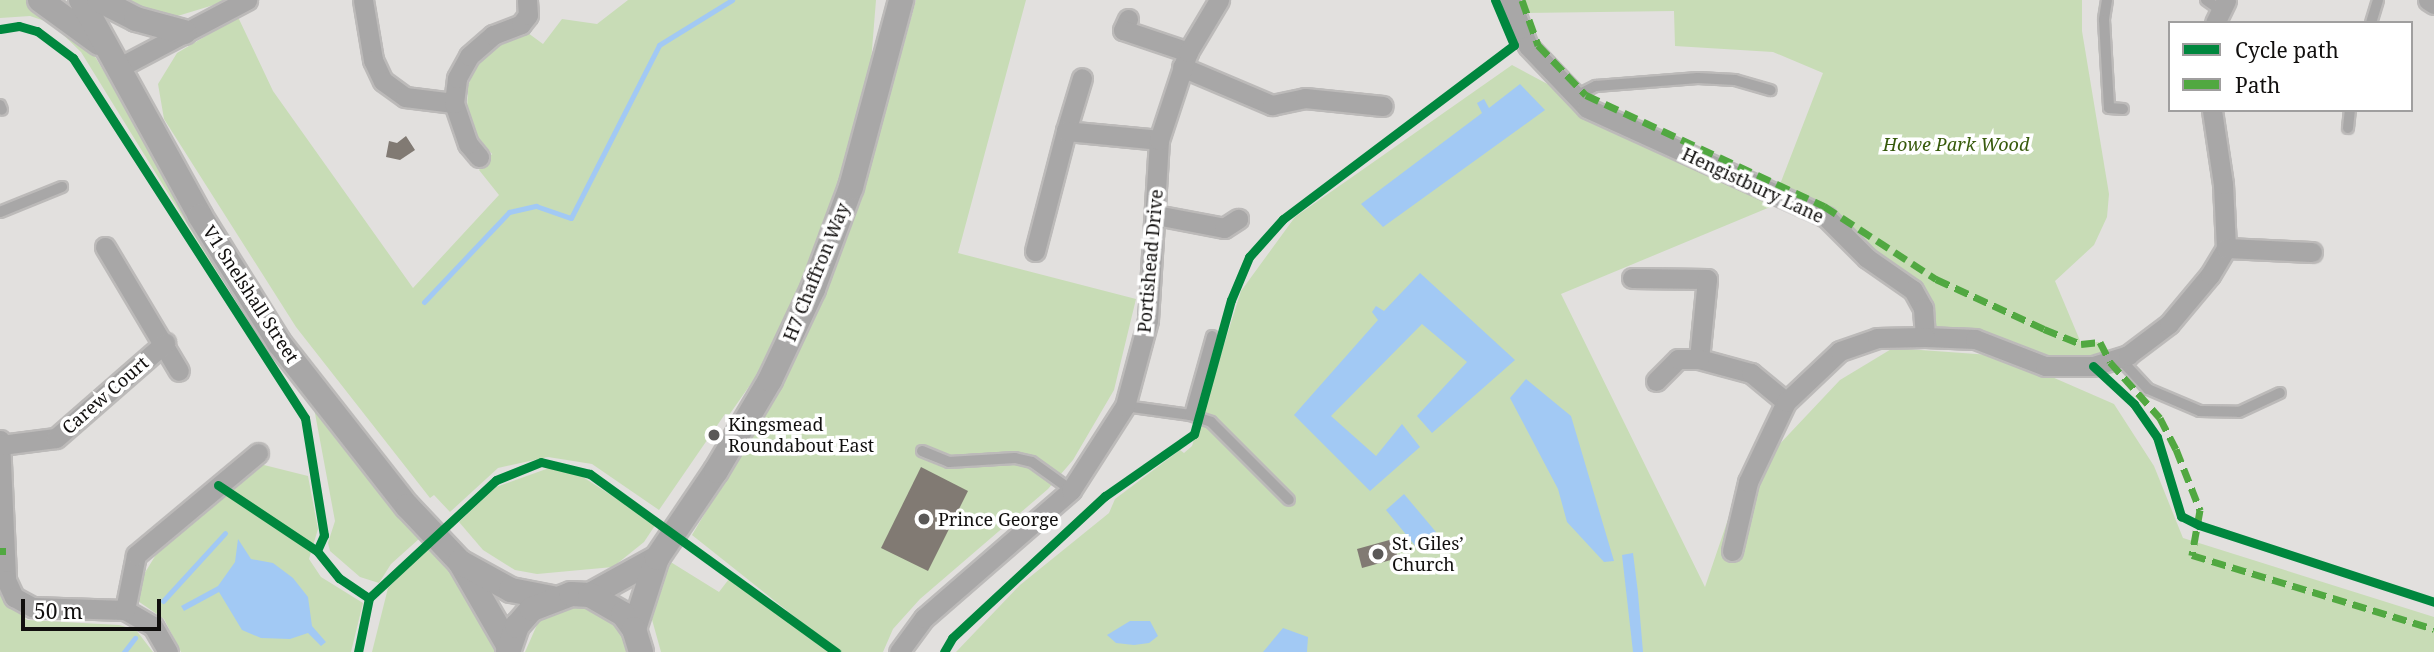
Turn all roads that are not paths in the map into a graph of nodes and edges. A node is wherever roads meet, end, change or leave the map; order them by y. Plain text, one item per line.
1 (40, 0) edge
2 (81, 0) edge
3 (99, 0) edge
4 (247, 0) edge
5 (363, 0) edge
6 (527, 0) edge
7 (901, 0) edge
8 (1219, 0) edge
9 (1510, 0) edge
10 (2107, 0) edge
11 (2378, 0) edge
12 (2427, 0) edge
13 (2434, 4) edge
14 (1128, 19) dead end
15 (2372, 21) edge
16 (184, 32) junction
17 (114, 60) junction
18 (1185, 60) junction
19 (1082, 78) dead end
20 (1770, 90) dead end
21 (1574, 97) junction
22 (454, 103) junction
23 (1383, 106) dead end
24 (2123, 109) dead end
25 (2212, 112) edge
26 (2350, 112) edge
27 (2348, 128) dead end
28 (1066, 131) junction
29 (1159, 139) junction
30 (479, 158) dead end
31 (62, 187) dead end
32 (0, 212) edge
33 (1156, 215) junction
34 (1238, 219) dead end
35 (105, 247) dead end
36 (2227, 248) junction
37 (1035, 251) dead end
38 (2312, 252) dead end
39 (1632, 278) dead end
40 (1212, 336) dead end
41 (1925, 337) junction
42 (165, 343) junction
43 (1699, 359) junction
44 (2120, 359) junction
45 (179, 372) dead end
46 (1656, 381) dead end
47 (2280, 393) dead end
48 (1786, 402) junction
49 (1125, 407) junction
50 (1190, 415) junction
51 (0, 442) edge
52 (922, 451) dead end
53 (258, 453) dead end
54 (1071, 490) junction
55 (1289, 500) dead end
56 (3, 551) edge
57 (1732, 551) dead end
58 (657, 558) junction
59 (460, 562) junction
60 (590, 595) junction
61 (552, 598) junction
62 (125, 610) junction
63 (638, 640) edge
64 (509, 649) edge
65 (168, 652) edge
66 (899, 652) edge

1 - 17 street
2 - 17 street, V1 Snelshall Street
3 - 16 street
4 - 16 street
5 - 22 street
6 - 22 street
7 - 58 street, H7 Chaffron Way
8 - 18 street, Portishead Drive
9 - 21 street, Hengistbury Lane
10 - 24 lane
11 - 15 lane
12 - 13 street
14 - 18 street
16 - 17 street
17 - 59 street, V1 Snelshall Street
18 - 23 street
18 - 29 street, Portishead Drive
19 - 28 street
20 - 21 lane
21 - 41 street, Hengistbury Lane
22 - 30 street
25 - 36 street
26 - 27 lane
28 - 29 street
28 - 37 street
29 - 33 street, Portishead Drive
31 - 32 lane
33 - 34 street
33 - 49 street, Portishead Drive
35 - 42 street, Carew Court
36 - 38 street
36 - 44 street
39 - 43 street
40 - 50 lane
41 - 44 street
41 - 48 street
42 - 45 street, Carew Court
42 - 51 street, Carew Court
43 - 46 street
43 - 48 street
44 - 47 lane
48 - 57 street
49 - 50 lane
49 - 54 street, Portishead Drive
50 - 55 lane
51 - 56 street
52 - 54 lane
53 - 62 street
54 - 66 street, Portishead Drive
56 - 62 street
58 - 60 street, H7 Chaffron Way
58 - 63 street, H7 Chaffron Way
59 - 61 street, V1 Snelshall Street
59 - 64 street, V1 Snelshall Street
60 - 61 street, V1 Snelshall Street
60 - 63 street
61 - 64 street
62 - 65 street

